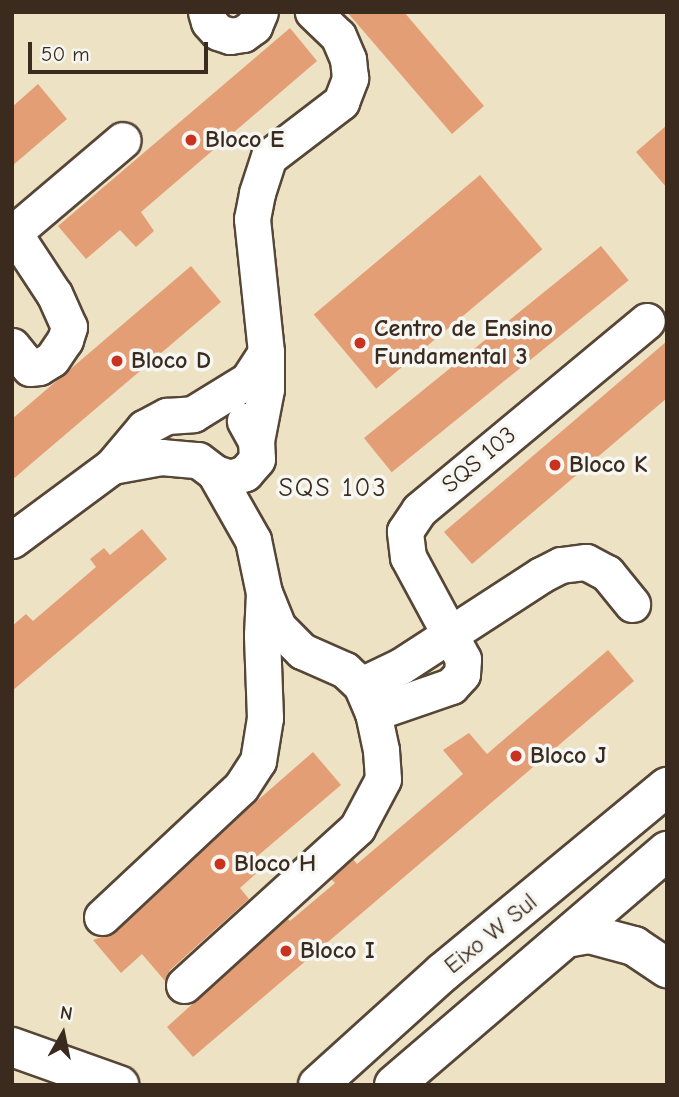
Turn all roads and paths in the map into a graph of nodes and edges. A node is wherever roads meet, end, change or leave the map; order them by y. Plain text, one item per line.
1 (206, 12) edge
2 (260, 12) edge
3 (313, 12) edge
4 (123, 140) dead end
5 (13, 233) edge
6 (647, 321) dead end
7 (266, 352) junction
8 (18, 354) edge
9 (206, 407) junction
10 (257, 450) junction
11 (112, 466) junction
12 (206, 467) junction
13 (12, 540) edge
14 (253, 540) junction
15 (264, 593) junction
16 (632, 604) dead end
17 (451, 634) junction
18 (302, 651) junction
19 (264, 675) junction
20 (367, 699) junction
21 (667, 787) edge
22 (667, 851) edge
23 (102, 917) dead end
24 (566, 938) junction
25 (667, 968) edge
26 (184, 985) dead end
27 (12, 1047) edge
28 (119, 1085) edge
29 (318, 1085) edge
30 (394, 1085) edge

1 - 2 street
3 - 7 street
4 - 5 street
5 - 8 street
6 - 17 street, SQS 103
7 - 9 street
7 - 10 street
9 - 10 street
9 - 11 street
9 - 12 street
10 - 12 street
10 - 14 street
11 - 12 street
11 - 13 street
12 - 14 street
14 - 15 street
15 - 18 street
15 - 19 street
16 - 17 street
17 - 20 street
18 - 19 street
18 - 20 street
19 - 23 street
20 - 26 street
21 - 29 main road, Eixo W Sul
22 - 24 main road, Eixo W Sul
24 - 25 main road
24 - 30 main road, Eixo W Sul
27 - 28 main road

